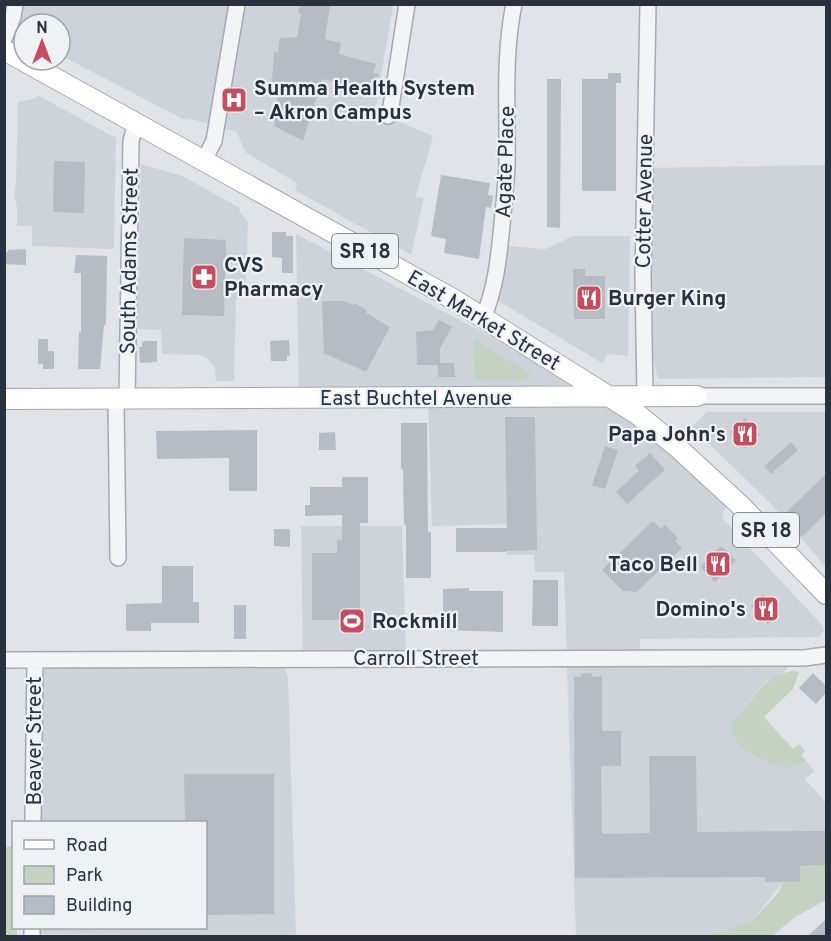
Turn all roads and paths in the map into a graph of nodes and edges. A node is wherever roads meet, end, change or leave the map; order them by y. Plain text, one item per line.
1 (15, 4) edge
2 (237, 4) edge
3 (406, 4) edge
4 (514, 4) edge
5 (648, 4) edge
6 (4, 39) edge
7 (4, 51) edge
8 (388, 116) dead end
9 (136, 123) junction
10 (204, 160) junction
11 (483, 318) junction
12 (645, 396) junction
13 (697, 396) joint
14 (826, 396) edge
15 (611, 397) junction
16 (4, 399) edge
17 (122, 399) junction
18 (118, 558) dead end
19 (826, 594) edge
20 (826, 655) edge
21 (4, 660) edge
22 (35, 660) junction
23 (33, 821) edge

1 - 6 street
2 - 10 street
3 - 8 street
4 - 11 street, Agate Place
5 - 12 street, Cotter Avenue
7 - 9 main road, East Market Street / SR 18
9 - 10 main road, East Market Street / SR 18
9 - 17 street, South Adams Street
10 - 11 main road, East Market Street / SR 18
11 - 15 main road, East Market Street / SR 18
12 - 13 main road, East Buchtel Avenue
12 - 15 main road, East Buchtel Avenue
13 - 14 street, East Buchtel Avenue
15 - 17 main road, East Buchtel Avenue
15 - 19 main road, East Market Street / SR 18
16 - 17 main road, East Buchtel Avenue
17 - 18 street, South Adams Street
20 - 22 street, Carroll Street
21 - 22 street, Carroll Street
22 - 23 street, Beaver Street

